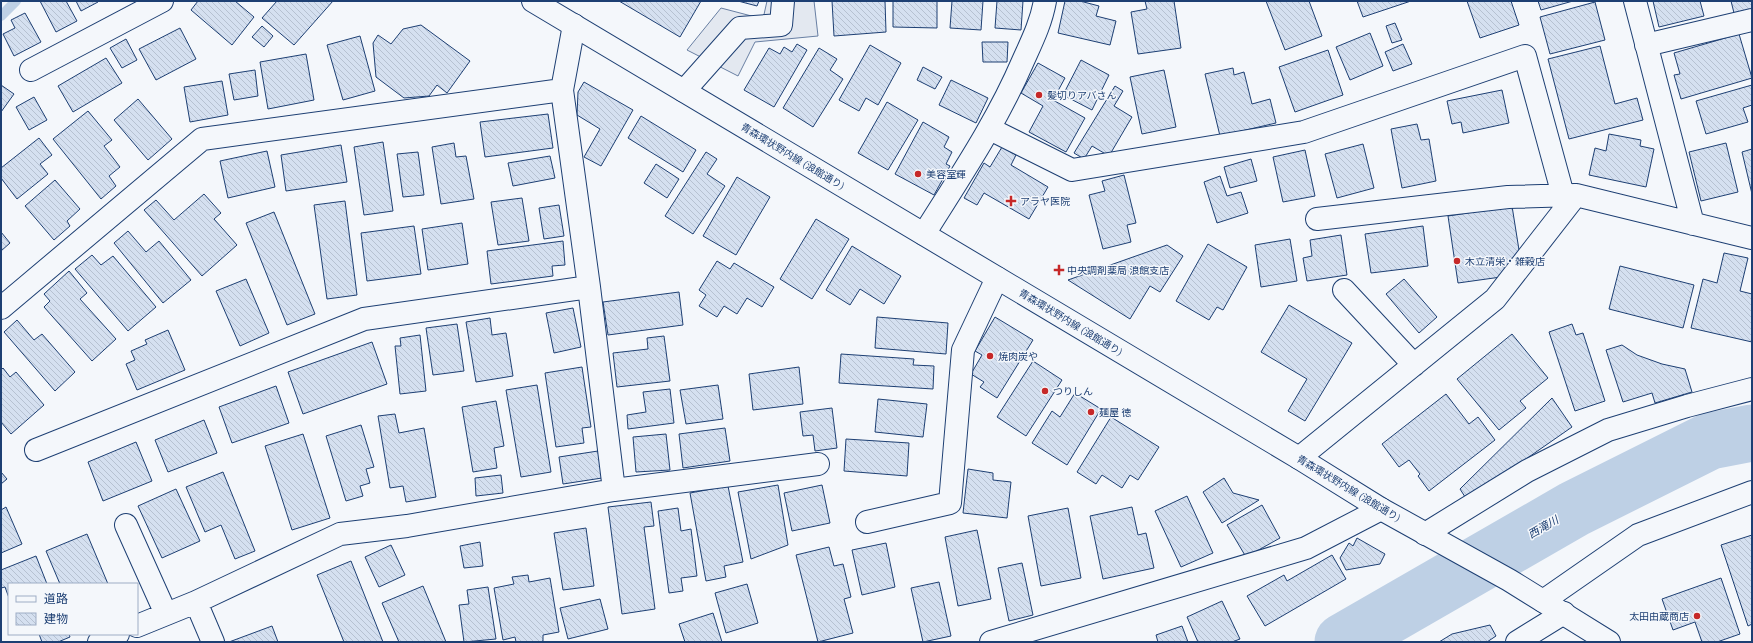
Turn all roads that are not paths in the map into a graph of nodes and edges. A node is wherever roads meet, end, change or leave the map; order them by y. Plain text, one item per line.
1 (162, 1) edge
2 (533, 1) edge
3 (782, 1) edge
4 (1045, 1) edge
5 (1635, 1) edge
6 (1752, 20) edge
7 (574, 25) junction
8 (1646, 45) junction
9 (31, 70) dead end
10 (562, 90) junction
11 (684, 91) junction
12 (990, 129) junction
13 (1570, 195) junction
14 (1317, 219) dead end
15 (1693, 224) junction
16 (924, 234) junction
17 (1752, 238) edge
18 (997, 278) junction
19 (589, 287) junction
20 (1344, 290) dead end
21 (1, 308) edge
22 (1414, 365) junction
23 (1752, 389) edge
24 (36, 450) dead end
25 (1299, 458) junction
26 (818, 464) dead end
27 (614, 490) junction
28 (1752, 492) edge
29 (1381, 509) junction
30 (867, 522) dead end
31 (126, 525) dead end
32 (1434, 539) junction
33 (1543, 601) junction
34 (196, 602) junction
35 (1564, 613) junction
36 (166, 614) junction
37 (138, 626) edge
38 (116, 635) edge
39 (98, 642) edge
40 (213, 642) edge
41 (990, 642) edge
42 (1517, 642) edge
43 (1609, 642) edge

1 - 9 street
2 - 7 street, 青森環状野内線 (浪館通り)
3 - 11 street
4 - 12 street
5 - 8 street
6 - 8 street
7 - 10 street
7 - 11 street, 青森環状野内線 (浪館通り)
8 - 15 street
10 - 19 street
10 - 21 street
11 - 16 street, 青森環状野内線 (浪館通り)
12 - 13 street
12 - 16 street
13 - 14 street
13 - 15 street
13 - 22 street
15 - 17 street
16 - 18 street, 青森環状野内線 (浪館通り)
18 - 25 street, 青森環状野内線 (浪館通り)
18 - 30 street
19 - 24 street
19 - 27 street
20 - 22 street
22 - 25 street
23 - 32 street
25 - 29 street, 青森環状野内線 (浪館通り)
26 - 27 street
27 - 34 street
28 - 33 street
29 - 32 street, 青森環状野内線 (浪館通り)
29 - 41 street
31 - 36 street
32 - 33 street, 青森環状野内線 (浪館通り)
33 - 35 street, 青森環状野内線 (浪館通り)
34 - 36 street
34 - 40 street
35 - 42 street
35 - 43 street, 青森環状野内線 (浪館通り)
36 - 37 street
38 - 39 street

